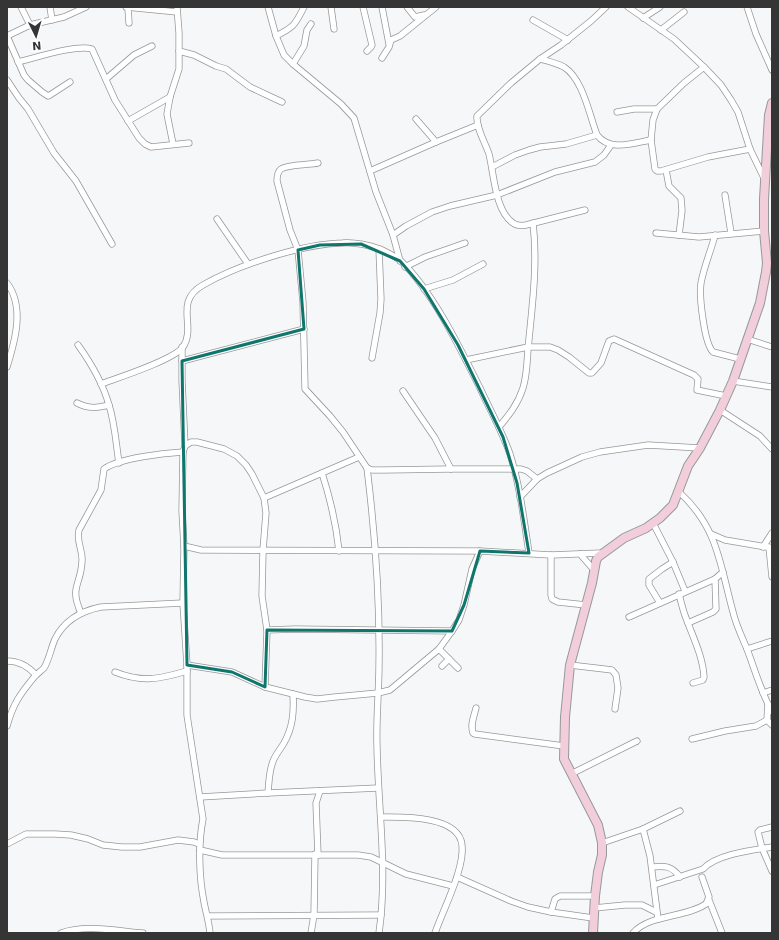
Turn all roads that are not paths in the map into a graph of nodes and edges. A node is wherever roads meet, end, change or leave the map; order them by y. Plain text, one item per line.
1 (21, 7) edge
2 (49, 7) edge
3 (86, 7) edge
4 (127, 7) edge
5 (268, 7) edge
6 (304, 7) edge
7 (332, 7) edge
8 (363, 7) edge
9 (382, 7) edge
10 (407, 7) edge
11 (436, 7) edge
12 (606, 7) edge
13 (628, 7) edge
14 (660, 7) edge
15 (747, 7) edge
16 (177, 10) edge
17 (684, 12) dead end
18 (426, 14) junction
19 (643, 18) junction
20 (52, 20) junction
21 (534, 20) dead end
22 (129, 23) dead end
23 (311, 24) dead end
24 (30, 25) junction
25 (334, 29) dead end
26 (661, 30) junction
27 (7, 36) edge
28 (276, 36) junction
29 (568, 40) junction
30 (152, 46) dead end
31 (389, 47) junction
32 (179, 51) junction
33 (367, 51) dead end
34 (382, 58) dead end
35 (540, 59) junction
36 (18, 62) junction
37 (292, 64) junction
38 (704, 67) junction
39 (772, 70) edge
40 (106, 78) junction
41 (7, 80) edge
42 (70, 82) dead end
43 (170, 97) junction
44 (282, 102) dead end
45 (772, 103) edge
46 (656, 109) junction
47 (617, 112) dead end
48 (416, 119) dead end
49 (128, 121) junction
50 (478, 125) junction
51 (597, 134) junction
52 (651, 140) junction
53 (436, 142) junction
54 (173, 144) junction
55 (189, 144) dead end
56 (611, 145) junction
57 (750, 149) junction
58 (318, 163) dead end
59 (492, 167) junction
60 (666, 170) junction
61 (370, 171) junction
62 (764, 178) junction
63 (725, 194) dead end
64 (498, 195) junction
65 (585, 210) dead end
66 (217, 219) dead end
67 (533, 223) junction
68 (764, 231) junction
69 (656, 233) dead end
70 (730, 233) junction
71 (393, 235) junction
72 (679, 235) junction
73 (715, 235) junction
74 (465, 243) dead end
75 (112, 244) dead end
76 (379, 249) junction
77 (298, 250) junction
78 (769, 250) edge
79 (400, 261) junction
80 (248, 264) junction
81 (482, 264) dead end
82 (405, 267) junction
83 (7, 283) edge
84 (424, 289) junction
85 (304, 328) junction
86 (747, 339) junction
87 (78, 345) dead end
88 (182, 347) junction
89 (528, 347) junction
90 (772, 347) edge
91 (372, 358) dead end
92 (740, 359) junction
93 (466, 360) junction
94 (182, 361) junction
95 (7, 367) edge
96 (732, 381) junction
97 (101, 384) junction
98 (772, 387) edge
99 (403, 391) dead end
100 (726, 396) junction
101 (77, 403) dead end
102 (109, 405) junction
103 (720, 410) junction
104 (499, 427) junction
105 (700, 448) junction
106 (184, 449) junction
107 (772, 449) edge
108 (359, 457) junction
109 (118, 463) junction
110 (367, 468) junction
111 (451, 469) junction
112 (514, 469) junction
113 (322, 473) junction
114 (537, 479) junction
115 (679, 492) junction
116 (520, 497) junction
117 (264, 498) junction
118 (653, 523) junction
119 (711, 534) junction
120 (772, 535) edge
121 (184, 546) junction
122 (768, 547) edge
123 (263, 550) junction
124 (340, 551) junction
125 (375, 551) junction
126 (480, 551) junction
127 (529, 553) junction
128 (601, 553) junction
129 (580, 554) junction
130 (551, 555) junction
131 (673, 562) junction
132 (594, 570) junction
133 (723, 572) junction
134 (772, 577) edge
135 (715, 579) junction
136 (686, 591) junction
137 (679, 594) junction
138 (183, 603) junction
139 (660, 603) junction
140 (586, 605) junction
141 (81, 613) junction
142 (629, 617) dead end
143 (688, 623) junction
144 (267, 630) junction
145 (379, 631) junction
146 (452, 631) junction
147 (772, 641) edge
148 (439, 649) junction
149 (747, 649) junction
150 (449, 659) junction
151 (7, 662) edge
152 (570, 665) junction
153 (442, 666) dead end
154 (187, 668) junction
155 (458, 668) dead end
156 (114, 672) dead end
157 (36, 675) junction
158 (693, 682) dead end
159 (265, 687) junction
160 (772, 690) edge
161 (378, 693) junction
162 (763, 693) junction
163 (293, 694) junction
164 (768, 704) junction
165 (476, 708) dead end
166 (615, 709) dead end
167 (772, 712) edge
168 (767, 720) junction
169 (772, 725) edge
170 (7, 726) edge
171 (692, 739) dead end
172 (637, 741) dead end
173 (564, 746) junction
174 (571, 774) junction
175 (378, 788) junction
176 (320, 791) junction
177 (268, 792) junction
178 (200, 797) junction
179 (680, 811) dead end
180 (381, 817) junction
181 (772, 827) edge
182 (643, 829) junction
183 (602, 843) junction
184 (7, 844) edge
185 (772, 846) edge
186 (200, 847) junction
187 (762, 848) junction
188 (316, 854) junction
189 (384, 862) junction
190 (652, 867) junction
191 (772, 871) edge
192 (457, 877) junction
193 (680, 877) junction
194 (702, 877) dead end
195 (654, 885) junction
196 (453, 886) junction
197 (595, 896) junction
198 (709, 900) junction
199 (594, 908) junction
200 (551, 912) junction
201 (656, 912) junction
202 (314, 915) junction
203 (381, 915) junction
204 (208, 916) junction
205 (593, 918) junction
206 (658, 919) junction
207 (61, 933) edge
208 (143, 933) edge
209 (210, 933) edge
210 (311, 933) edge
211 (378, 933) edge
212 (435, 933) edge
213 (593, 933) edge
214 (633, 933) edge
215 (722, 933) edge

1 - 24 street
2 - 20 street
3 - 20 street
4 - 16 street
4 - 22 street
5 - 28 street
6 - 28 street
7 - 25 street
8 - 33 street
9 - 31 street
10 - 18 street
11 - 18 street
12 - 29 street
13 - 19 street
14 - 19 street
15 - 39 street
16 - 32 street
17 - 26 street
18 - 31 street
19 - 26 street
20 - 24 street
21 - 29 street
23 - 37 street
24 - 27 street
26 - 38 street
27 - 36 street
28 - 37 street
29 - 35 street
30 - 40 street
31 - 34 street
32 - 43 street
32 - 44 street
35 - 50 street
35 - 51 street
36 - 40 street
36 - 42 street
37 - 61 street
38 - 46 street
38 - 57 street
40 - 49 street
41 - 75 street
43 - 49 street
43 - 54 street
45 - 62 street
46 - 47 street
46 - 52 street
48 - 53 street
49 - 54 street
50 - 53 street
50 - 59 street
51 - 56 street
51 - 59 street
52 - 56 street
52 - 60 street
53 - 61 street
54 - 55 street
56 - 64 street
57 - 60 street
57 - 62 street
58 - 77 street
59 - 64 street
60 - 72 street
61 - 71 street
62 - 68 street
63 - 70 street
64 - 67 street
64 - 71 street
65 - 67 street
66 - 80 street
67 - 89 street
68 - 70 street
68 - 78 street
69 - 72 street
70 - 73 street
71 - 79 street
72 - 73 street
73 - 92 street
74 - 82 street
76 - 77 street
76 - 79 street
76 - 91 street
77 - 80 street
77 - 85 street
78 - 86 street
79 - 82 street
80 - 88 street
81 - 84 street
82 - 84 street
83 - 95 street
84 - 93 street
85 - 94 street
85 - 108 street
86 - 90 street
86 - 92 street
87 - 97 street
88 - 94 street
88 - 97 street
89 - 93 street
89 - 100 street
89 - 104 street
92 - 96 street
93 - 104 street
94 - 106 street
96 - 98 street
96 - 100 street
97 - 102 street
99 - 111 street
100 - 103 street
101 - 102 street
102 - 109 street
103 - 105 street
103 - 107 street
104 - 112 street
105 - 114 street
105 - 115 street
106 - 109 street
106 - 117 street
106 - 121 street
108 - 110 street
108 - 113 street
109 - 141 street
110 - 111 street
110 - 125 street
111 - 112 street
112 - 114 street
112 - 116 street
113 - 117 street
113 - 124 street
114 - 116 street
115 - 118 street
115 - 119 street
116 - 127 street
117 - 123 street
118 - 128 street
118 - 131 street
119 - 122 street
119 - 133 street
120 - 122 street
121 - 123 street
121 - 138 street
122 - 134 street
123 - 124 street
123 - 144 street
124 - 125 street
125 - 126 street
125 - 145 street
126 - 127 street
126 - 146 street
127 - 130 street
128 - 129 street
128 - 132 street
129 - 130 street
129 - 132 street
130 - 140 street
131 - 136 street
131 - 139 street
132 - 140 street
133 - 135 street
133 - 149 street
135 - 136 street
135 - 143 street
136 - 137 street
137 - 139 street
137 - 143 street
138 - 141 street
138 - 154 street
139 - 142 street
140 - 152 street
141 - 157 street
143 - 158 street
144 - 145 street
144 - 159 street
145 - 146 street
145 - 161 street
146 - 148 street
147 - 149 street
148 - 150 street
148 - 161 street
149 - 162 street
150 - 153 street
150 - 155 street
151 - 157 street
152 - 166 street
152 - 173 street
154 - 156 street
154 - 159 street
154 - 178 street
157 - 170 street
159 - 163 street
160 - 162 street
161 - 163 street
161 - 175 street
162 - 164 street
163 - 177 street
164 - 167 street
164 - 168 street
165 - 173 street
168 - 169 street
168 - 171 street
172 - 174 street
173 - 174 street
174 - 183 street
175 - 176 street
175 - 180 street
176 - 177 street
176 - 188 street
177 - 178 street
178 - 186 street
179 - 182 street
180 - 189 street
180 - 192 street
181 - 187 street
182 - 183 street
182 - 190 street
183 - 197 street
184 - 186 street
185 - 187 street
186 - 188 street
186 - 204 street
187 - 191 street
187 - 193 street
188 - 189 street
188 - 202 street
189 - 196 street
189 - 203 street
190 - 193 street
190 - 195 street
192 - 196 street
192 - 200 street
193 - 195 street
194 - 198 street
195 - 201 street
196 - 212 street
197 - 199 street
197 - 200 street
198 - 206 street
198 - 215 street
199 - 201 street
199 - 205 street
200 - 205 street
201 - 206 street
202 - 203 street
202 - 204 street
202 - 210 street
203 - 211 street
204 - 209 street
205 - 213 street
206 - 214 street
207 - 208 street

